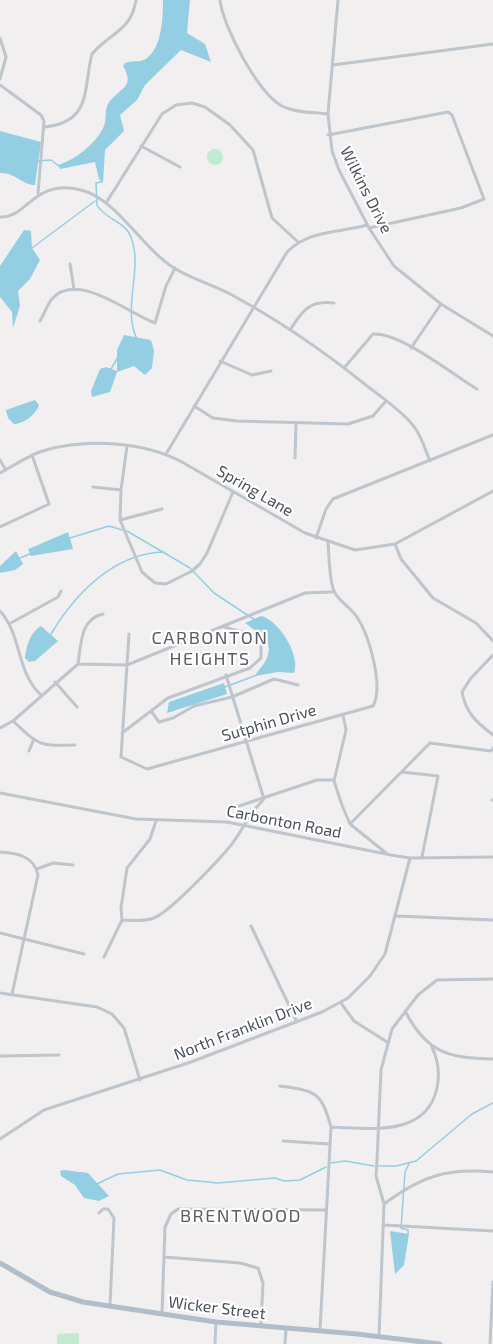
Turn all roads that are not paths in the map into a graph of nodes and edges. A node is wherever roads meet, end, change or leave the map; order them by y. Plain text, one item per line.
1 (136, 0) edge
2 (220, 0) edge
3 (338, 0) edge
4 (0, 38) edge
5 (493, 44) edge
6 (333, 64) junction
7 (0, 79) edge
8 (0, 85) edge
9 (328, 114) junction
10 (45, 127) junction
11 (328, 135) junction
12 (141, 146) junction
13 (180, 167) dead end
14 (38, 194) junction
15 (106, 203) junction
16 (0, 217) edge
17 (369, 226) junction
18 (297, 241) junction
19 (70, 264) dead end
20 (175, 268) junction
21 (74, 289) junction
22 (333, 303) dead end
23 (441, 304) junction
24 (252, 307) junction
25 (40, 321) dead end
26 (290, 330) junction
27 (493, 336) edge
28 (411, 348) junction
29 (220, 361) junction
30 (344, 368) junction
31 (271, 371) dead end
32 (477, 389) dead end
33 (386, 401) junction
34 (194, 406) junction
35 (296, 423) junction
36 (493, 435) edge
37 (128, 446) junction
38 (166, 454) junction
39 (32, 455) junction
40 (296, 458) dead end
41 (0, 460) edge
42 (430, 461) junction
43 (6, 470) junction
44 (0, 473) edge
45 (93, 487) dead end
46 (121, 490) junction
47 (493, 491) edge
48 (233, 492) junction
49 (162, 509) dead end
50 (120, 520) junction
51 (0, 526) edge
52 (316, 538) junction
53 (328, 542) junction
54 (395, 544) junction
55 (61, 591) dead end
56 (333, 592) junction
57 (0, 611) edge
58 (103, 614) dead end
59 (9, 624) junction
60 (223, 627) junction
61 (129, 634) dead end
62 (493, 641) edge
63 (493, 655) edge
64 (78, 663) junction
65 (127, 665) junction
66 (226, 675) junction
67 (55, 682) junction
68 (298, 685) dead end
69 (41, 695) junction
70 (232, 698) junction
71 (77, 707) dead end
72 (151, 711) junction
73 (343, 715) junction
74 (13, 721) junction
75 (0, 728) edge
76 (122, 733) junction
77 (493, 735) edge
78 (33, 741) junction
79 (245, 743) junction
80 (75, 745) dead end
81 (493, 748) edge
82 (29, 751) dead end
83 (402, 772) junction
84 (334, 780) junction
85 (0, 793) edge
86 (264, 799) junction
87 (227, 810) dead end
88 (156, 821) junction
89 (242, 824) junction
90 (350, 824) junction
91 (0, 852) edge
92 (391, 855) junction
93 (422, 857) junction
94 (493, 857) edge
95 (410, 858) junction
96 (73, 865) dead end
97 (37, 869) junction
98 (396, 916) junction
99 (122, 920) junction
100 (493, 920) edge
101 (251, 926) dead end
102 (0, 933) edge
103 (24, 939) junction
104 (84, 954) dead end
105 (104, 957) dead end
106 (493, 979) edge
107 (0, 993) edge
108 (12, 994) junction
109 (340, 1003) junction
110 (405, 1011) junction
111 (297, 1022) junction
112 (387, 1042) junction
113 (432, 1047) junction
114 (59, 1055) dead end
115 (0, 1056) edge
116 (493, 1059) edge
117 (140, 1080) junction
118 (280, 1086) dead end
119 (331, 1127) junction
120 (379, 1128) junction
121 (0, 1139) edge
122 (283, 1141) dead end
123 (329, 1144) junction
124 (493, 1172) edge
125 (384, 1204) junction
126 (326, 1210) junction
127 (99, 1213) dead end
128 (383, 1225) junction
129 (493, 1231) edge
130 (164, 1257) junction
131 (0, 1263) edge
132 (493, 1282) edge
133 (110, 1307) junction
134 (162, 1314) junction
135 (216, 1322) junction
136 (261, 1327) junction
137 (286, 1329) junction
138 (320, 1330) junction
139 (379, 1336) junction
140 (432, 1343) edge
141 (215, 1344) edge
142 (285, 1344) edge
143 (440, 1344) edge
144 (490, 1344) edge

1 - 10 street
2 - 9 street
3 - 6 street, Wilkins Drive
4 - 7 street
5 - 6 street
6 - 9 street, Wilkins Drive
8 - 10 street
9 - 11 street, Wilkins Drive
10 - 14 street
11 - 17 street, Wilkins Drive
11 - 17 street
12 - 13 street
12 - 15 street
12 - 18 street
14 - 15 street
14 - 16 street
15 - 20 street
17 - 18 street
17 - 23 street, Wilkins Drive
18 - 24 street
19 - 21 street
20 - 21 street
20 - 24 street
21 - 25 street
22 - 26 street
23 - 27 street, Wilkins Drive
23 - 28 street
24 - 26 street
24 - 29 street
26 - 30 street
28 - 30 street
28 - 32 street
29 - 31 street
29 - 34 street
30 - 33 street
33 - 35 street
33 - 42 street
34 - 35 street
34 - 38 street
35 - 40 street
36 - 42 street
37 - 38 street, Spring Lane
37 - 39 street, Spring Lane
37 - 46 street
38 - 48 street, Spring Lane
39 - 43 street, Spring Lane
39 - 51 street
41 - 43 street
42 - 52 street
43 - 44 street, Spring Lane
45 - 46 street
46 - 50 street
47 - 54 street, Spring Lane
48 - 50 street
48 - 52 street, Spring Lane
49 - 50 street
52 - 53 street, Spring Lane
53 - 54 street, Spring Lane
53 - 56 street
54 - 62 street
55 - 59 street
56 - 60 street
56 - 73 street, Sutphin Drive
57 - 59 street
58 - 64 street
59 - 69 street
60 - 65 street
60 - 66 street
61 - 65 street, Sutphin Drive
63 - 77 street
64 - 65 street
64 - 67 street
65 - 76 street, Sutphin Drive
66 - 70 street
66 - 72 street
67 - 69 street
67 - 71 street
68 - 70 street
69 - 74 street
70 - 72 street
70 - 79 street
72 - 76 street
73 - 79 street, Sutphin Drive
73 - 84 street
74 - 75 street
74 - 78 street
76 - 79 street, Sutphin Drive
78 - 80 street
78 - 82 street
79 - 86 street
81 - 83 street
83 - 90 street
83 - 93 street
84 - 86 street
84 - 90 street
85 - 88 street, Carbonton Road
86 - 87 street
86 - 89 street
88 - 89 street, Carbonton Road
88 - 99 street
89 - 92 street, Carbonton Road
89 - 99 street
90 - 92 street
91 - 97 street
92 - 95 street, Carbonton Road
93 - 94 street, Carbonton Road
93 - 95 street, Carbonton Road
95 - 98 street, North Franklin Drive
96 - 97 street
97 - 103 street
98 - 100 street
98 - 109 street, North Franklin Drive
99 - 105 street
101 - 111 street
102 - 103 street
103 - 104 street
103 - 108 street
106 - 110 street
107 - 108 street
108 - 117 street
109 - 111 street, North Franklin Drive
109 - 112 street
110 - 112 street
110 - 113 street
111 - 117 street, North Franklin Drive
112 - 120 street
113 - 116 street
113 - 120 street
114 - 115 street
117 - 121 street, North Franklin Drive
118 - 119 street
119 - 120 street
119 - 123 street
120 - 125 street
122 - 123 street
123 - 126 street
124 - 125 street
125 - 128 street
126 - 130 street
126 - 138 street
127 - 133 street
128 - 129 street
128 - 139 street
130 - 134 street
130 - 136 street
131 - 133 main road, Wicker Street
132 - 144 street
133 - 134 main road, Wicker Street
134 - 135 main road, Wicker Street
135 - 136 main road, Wicker Street
135 - 141 street
136 - 137 main road, Wicker Street
137 - 138 main road, Wicker Street
137 - 142 street
138 - 139 main road, Wicker Street
139 - 140 main road, Wicker Street
140 - 143 main road, Wicker Street

